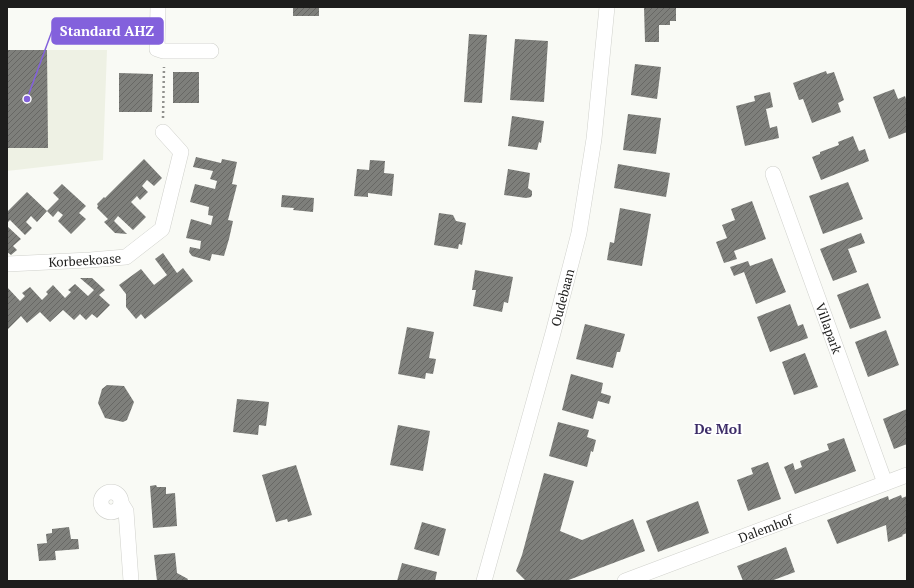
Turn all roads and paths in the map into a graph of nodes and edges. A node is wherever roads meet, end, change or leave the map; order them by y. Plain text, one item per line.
1 (158, 7) edge
2 (607, 7) edge
3 (211, 52) dead end
4 (164, 60) dead end
5 (163, 132) joint
6 (773, 174) dead end
7 (7, 264) edge
8 (907, 475) edge
9 (885, 483) junction
10 (121, 503) dead end
11 (131, 581) edge
12 (484, 581) edge
13 (625, 581) edge

1 - 3 street
2 - 12 street, Oudebaan
4 - 5 path
5 - 7 street, Korbeekoase
6 - 9 street, Villapark
8 - 9 street, Dalemhof
9 - 13 street, Dalemhof
10 - 11 street

